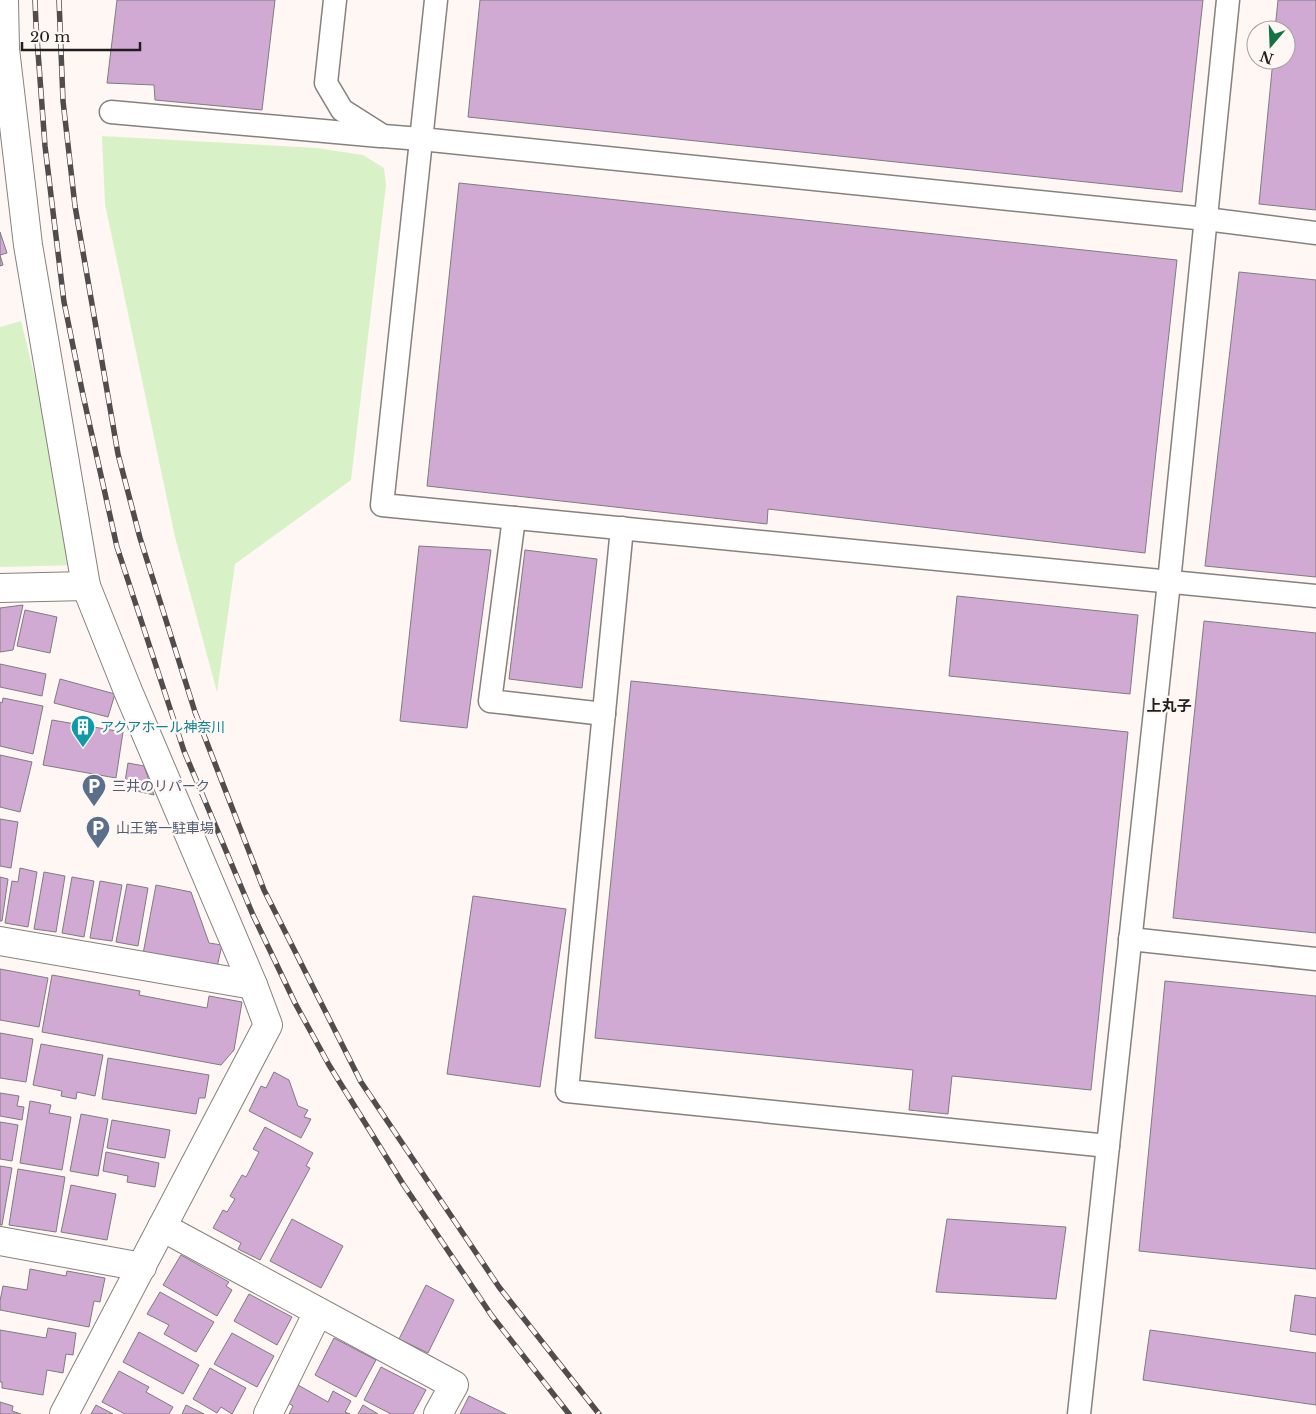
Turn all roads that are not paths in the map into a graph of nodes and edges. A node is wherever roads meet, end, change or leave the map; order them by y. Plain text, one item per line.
1 (4, 0) edge
2 (334, 0) edge
3 (436, 0) edge
4 (1228, 0) edge
5 (111, 112) dead end
6 (383, 136) junction
7 (421, 139) junction
8 (1206, 219) junction
9 (1316, 233) edge
10 (514, 518) junction
11 (622, 528) junction
12 (1169, 582) junction
13 (86, 586) junction
14 (0, 588) edge
15 (1316, 596) edge
16 (604, 714) junction
17 (1130, 940) junction
18 (0, 942) edge
19 (1316, 959) edge
20 (253, 985) junction
21 (1108, 1146) junction
22 (162, 1228) junction
23 (0, 1241) edge
24 (142, 1267) junction
25 (318, 1312) junction
26 (64, 1414) edge
27 (268, 1414) edge
28 (438, 1414) edge
29 (1080, 1414) edge

1 - 13 street
2 - 6 lane
3 - 7 lane
4 - 8 lane
5 - 6 lane
6 - 7 lane
7 - 8 lane
7 - 10 lane
8 - 9 lane
8 - 12 lane
10 - 11 lane
10 - 16 lane
11 - 12 lane
11 - 16 lane
12 - 15 lane
12 - 17 lane
13 - 14 street
13 - 20 street
16 - 21 lane
17 - 19 lane
17 - 21 lane
18 - 20 street
20 - 22 street
21 - 29 lane
22 - 24 street
22 - 25 street
23 - 24 street
24 - 26 street
25 - 27 street
25 - 28 street

